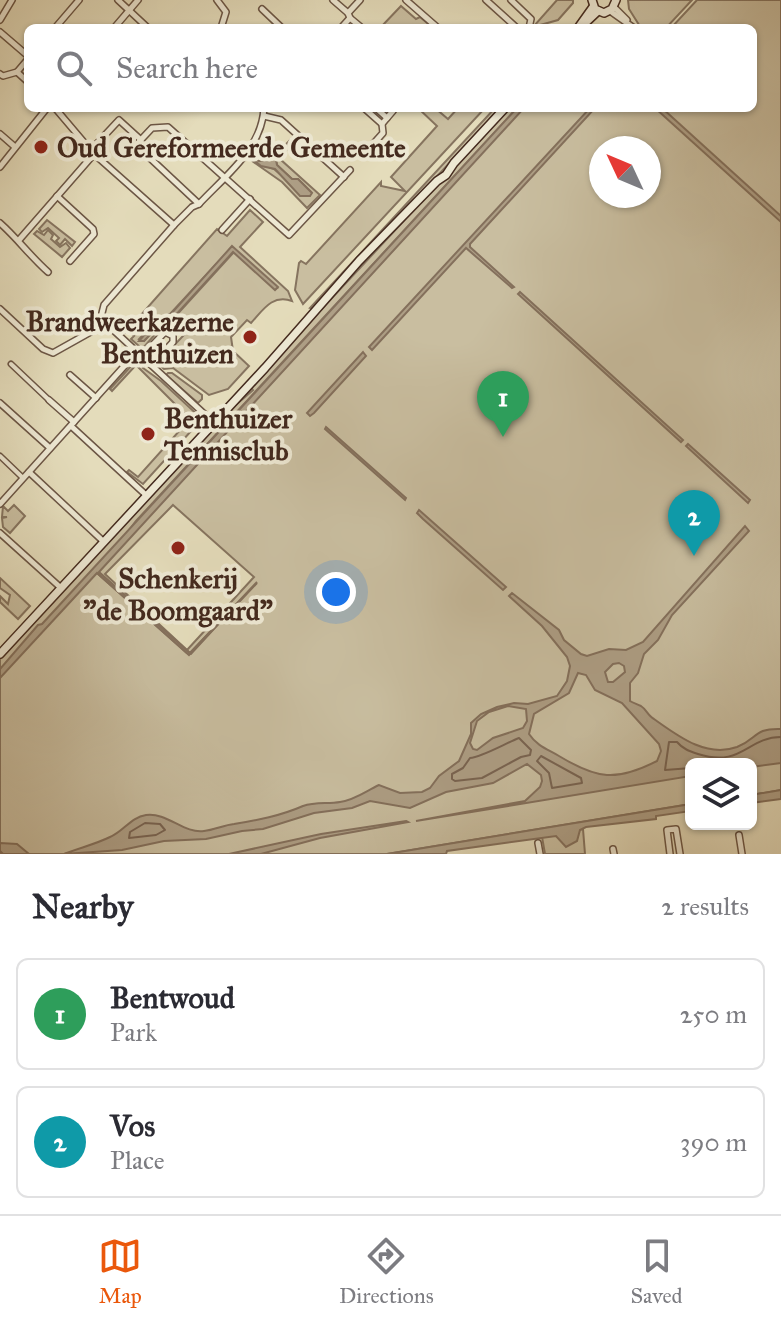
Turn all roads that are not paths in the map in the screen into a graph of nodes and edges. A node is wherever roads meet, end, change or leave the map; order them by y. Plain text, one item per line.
1 (12, 0) edge
2 (79, 0) edge
3 (118, 0) edge
4 (138, 0) edge
5 (217, 0) edge
6 (333, 0) edge
7 (360, 0) edge
8 (406, 0) edge
9 (486, 0) edge
10 (511, 0) edge
11 (594, 6) edge
12 (614, 6) edge
13 (262, 9) dead end
14 (130, 10) junction
15 (349, 15) junction
16 (0, 20) edge
17 (59, 24) edge
18 (118, 24) edge
19 (144, 24) edge
20 (222, 24) edge
21 (278, 24) edge
22 (343, 24) edge
23 (358, 24) edge
24 (433, 24) edge
25 (513, 24) edge
26 (530, 24) edge
27 (582, 24) edge
28 (630, 24) edge
29 (0, 32) edge
30 (24, 54) edge
31 (24, 63) edge
32 (17, 72) junction
33 (0, 74) edge
34 (24, 78) edge
35 (44, 112) edge
36 (58, 112) edge
37 (264, 112) edge
38 (368, 112) edge
39 (380, 112) edge
40 (392, 112) edge
41 (501, 112) edge
42 (264, 116) junction
43 (387, 118) junction
44 (382, 124) junction
45 (0, 134) edge
46 (138, 143) junction
47 (15, 147) junction
48 (93, 152) junction
49 (366, 152) dead end
50 (0, 167) edge
51 (350, 170) dead end
52 (226, 176) junction
53 (344, 177) junction
54 (57, 196) junction
55 (250, 199) junction
56 (199, 204) junction
57 (0, 223) edge
58 (174, 225) junction
59 (222, 230) dead end
60 (19, 240) junction
61 (70, 261) dead end
62 (48, 272) dead end
63 (0, 309) edge
64 (103, 325) junction
65 (140, 354) junction
66 (11, 364) dead end
67 (152, 365) junction
68 (70, 375) dead end
69 (96, 398) junction
70 (49, 400) joint
71 (0, 403) edge
72 (213, 422) junction
73 (72, 424) junction
74 (50, 448) junction
75 (0, 456) edge
76 (29, 472) junction
77 (23, 478) junction
78 (146, 495) junction
79 (0, 504) edge
80 (0, 533) edge
81 (104, 542) junction
82 (61, 588) junction
83 (0, 654) edge
84 (739, 835) dead end
85 (538, 843) dead end
86 (540, 854) edge
87 (670, 854) edge
88 (680, 854) edge
89 (742, 854) edge

1 - 16 street
2 - 17 street
3 - 14 street
4 - 14 street
5 - 20 street
6 - 15 street
7 - 15 street
8 - 24 street
9 - 25 street
10 - 26 street
11 - 12 main road
11 - 27 main road
12 - 28 street
13 - 21 street
14 - 18 street
14 - 19 street
15 - 22 street
15 - 23 street
29 - 30 street
31 - 32 street
32 - 33 street
32 - 34 street
35 - 47 street
36 - 48 street
37 - 42 street
38 - 44 street
39 - 43 street
40 - 43 street
41 - 72 main road
42 - 52 street
42 - 53 street
43 - 44 street
44 - 49 street
45 - 47 street
46 - 48 street
46 - 52 street
46 - 56 street
47 - 50 street
48 - 54 street
48 - 58 street
51 - 53 street
52 - 55 street
52 - 56 street
53 - 55 street
54 - 60 street
54 - 61 street
55 - 59 street
56 - 58 street
57 - 60 street
58 - 64 street
60 - 62 street
63 - 64 street
64 - 65 street
65 - 67 street
65 - 67 street
65 - 69 street
66 - 70 street
67 - 72 street
68 - 69 street
69 - 73 street
70 - 73 street
71 - 74 street
72 - 78 main road
73 - 74 street
73 - 78 street
74 - 76 street
75 - 77 street
76 - 77 street
76 - 81 street
77 - 79 street
78 - 81 main road
80 - 82 street
81 - 82 main road
82 - 83 main road
84 - 89 street
85 - 86 street
87 - 88 street

